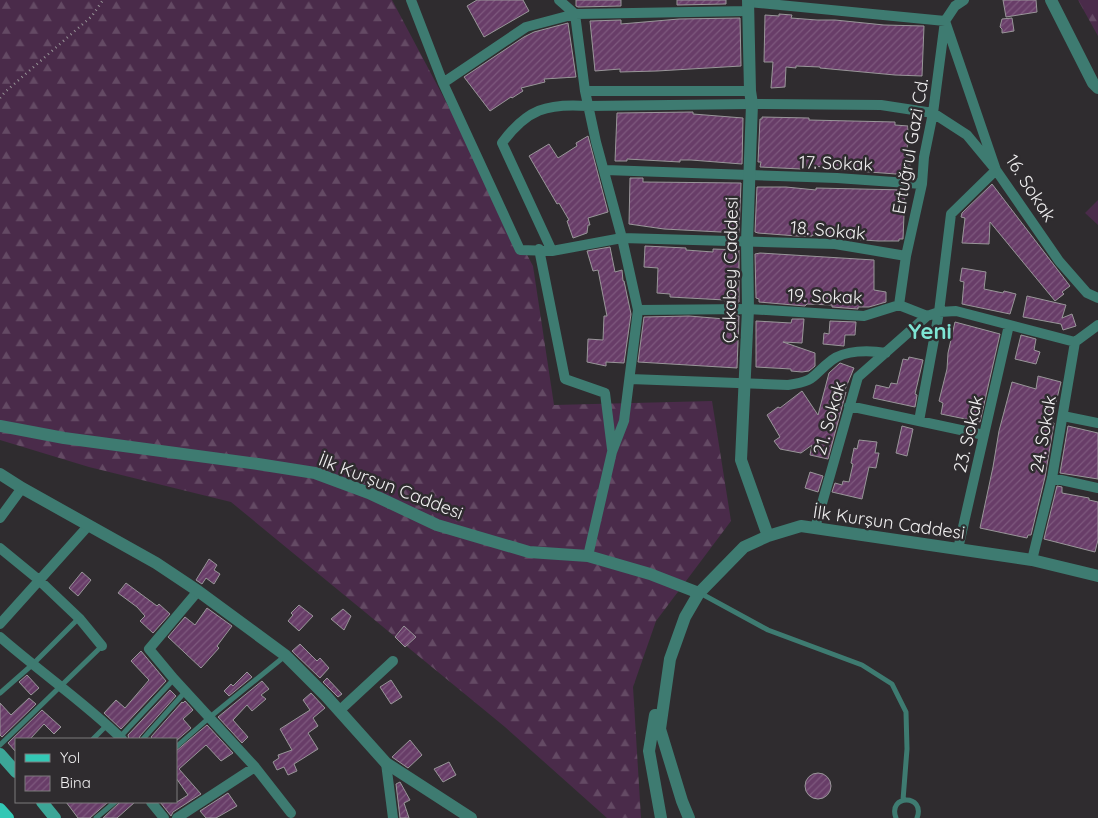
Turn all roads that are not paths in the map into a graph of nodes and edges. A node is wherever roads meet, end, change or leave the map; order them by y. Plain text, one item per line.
1 (411, 0) edge
2 (559, 0) edge
3 (964, 0) edge
4 (1051, 0) edge
5 (953, 3) edge
6 (748, 4) edge
7 (575, 14) junction
8 (945, 21) junction
9 (443, 83) junction
10 (1098, 88) edge
11 (585, 91) junction
12 (750, 91) junction
13 (752, 104) junction
14 (588, 106) junction
15 (933, 113) junction
16 (605, 170) junction
17 (996, 170) junction
18 (749, 176) junction
19 (922, 184) junction
20 (622, 238) junction
21 (747, 241) junction
22 (539, 249) junction
23 (552, 251) junction
24 (906, 256) junction
25 (1098, 298) edge
26 (899, 305) junction
27 (748, 309) junction
28 (638, 310) junction
29 (939, 312) junction
30 (927, 316) junction
31 (1009, 325) junction
32 (1098, 326) edge
33 (1075, 342) junction
34 (886, 353) junction
35 (630, 379) junction
36 (745, 382) junction
37 (850, 406) junction
38 (1063, 416) junction
39 (919, 422) junction
40 (1098, 423) edge
41 (0, 426) edge
42 (984, 436) junction
43 (612, 452) junction
44 (0, 474) edge
45 (1052, 478) junction
46 (22, 488) junction
47 (1098, 488) edge
48 (0, 518) edge
49 (89, 525) junction
50 (815, 528) junction
51 (768, 536) junction
52 (0, 548) edge
53 (958, 550) junction
54 (588, 556) junction
55 (1032, 560) junction
56 (1098, 576) edge
57 (39, 580) junction
58 (198, 591) junction
59 (698, 592) junction
60 (79, 618) junction
61 (0, 624) edge
62 (0, 637) edge
63 (102, 646) joint
64 (285, 655) junction
65 (670, 660) junction
66 (393, 661) dead end
67 (32, 665) junction
68 (174, 679) junction
69 (61, 686) junction
70 (185, 692) junction
71 (0, 693) edge
72 (339, 711) junction
73 (210, 717) junction
74 (107, 725) junction
75 (94, 738) edge
76 (121, 738) edge
77 (145, 738) edge
78 (0, 745) edge
79 (178, 745) edge
80 (0, 754) edge
81 (386, 763) junction
82 (254, 767) junction
83 (15, 771) edge
84 (903, 800) junction
85 (43, 803) edge
86 (114, 803) edge
87 (152, 803) edge
88 (0, 809) edge
89 (291, 814) dead end
90 (392, 817) edge
91 (8, 818) edge
92 (55, 818) edge
93 (96, 818) edge
94 (164, 818) edge
95 (177, 818) edge
96 (471, 818) edge
97 (661, 818) edge
98 (690, 818) edge
99 (896, 818) edge
100 (917, 818) edge

1 - 9 street
2 - 7 street
3 - 5 street, Ertuğrul Gazi Cd.
4 - 10 street
5 - 8 street, Ertuğrul Gazi Cd.
6 - 7 street
6 - 8 street
6 - 12 street, Çakabey Caddesi
7 - 9 street
7 - 11 street
8 - 15 street, Ertuğrul Gazi Cd.
8 - 17 street, 16. Sokak
9 - 22 street, 18. Sokak
11 - 12 street
11 - 14 street
12 - 13 street, Çakabey Caddesi
13 - 14 street
13 - 15 street
13 - 18 street, Çakabey Caddesi
14 - 16 street
14 - 23 street
15 - 17 street
15 - 19 street, Ertuğrul Gazi Cd.
16 - 18 street, 17. Sokak
16 - 20 street
17 - 25 street, 16. Sokak
17 - 29 street
18 - 19 street, 17. Sokak
18 - 21 street, Çakabey Caddesi
19 - 24 street, Ertuğrul Gazi Cd.
20 - 21 street, 18. Sokak
20 - 23 street, 18. Sokak
20 - 28 street
21 - 24 street, 18. Sokak
21 - 27 street, Çakabey Caddesi
22 - 23 street, 18. Sokak
22 - 43 street
24 - 26 street, Ertuğrul Gazi Cd.
26 - 27 street, 19. Sokak
26 - 30 street
27 - 28 street, 19. Sokak
27 - 36 street, Çakabey Caddesi
28 - 35 street
29 - 30 street
29 - 31 street
29 - 39 street
30 - 34 street, 21. Sokak
31 - 33 street
31 - 42 street, 23. Sokak
32 - 33 street
33 - 38 street, 24. Sokak
34 - 36 street
34 - 37 street, 21. Sokak
35 - 36 street
35 - 43 street
36 - 51 street, Çakabey Caddesi
37 - 39 street
37 - 50 street, 21. Sokak
38 - 40 street
38 - 45 street, 24. Sokak
39 - 42 street
41 - 54 street, İlk Kurşun Caddesi
42 - 53 street, 23. Sokak
43 - 54 street
44 - 46 street
45 - 47 street
45 - 55 street, 24. Sokak
46 - 48 street
46 - 49 street
49 - 57 street
49 - 58 street
50 - 51 street, İlk Kurşun Caddesi
50 - 53 street, İlk Kurşun Caddesi
51 - 59 street, İlk Kurşun Caddesi
52 - 57 street
53 - 55 street, İlk Kurşun Caddesi
54 - 59 street, İlk Kurşun Caddesi
55 - 56 street, İlk Kurşun Caddesi
57 - 60 street
57 - 61 street
58 - 64 street
58 - 68 street
59 - 65 street
59 - 84 lane
60 - 63 street
60 - 67 lane
62 - 67 street
63 - 69 lane
64 - 72 street
64 - 73 lane
65 - 97 street
65 - 98 street
66 - 72 street
67 - 69 street
67 - 71 lane
68 - 70 street
68 - 76 lane
69 - 74 street
69 - 78 lane
70 - 73 street
70 - 77 lane
72 - 81 street
73 - 79 lane
73 - 82 street
74 - 75 lane
74 - 76 street
80 - 83 main road
81 - 90 street
81 - 96 street
82 - 89 street
82 - 95 street
84 - 99 lane
84 - 100 lane
85 - 92 main road
86 - 93 lane
87 - 94 street
88 - 91 main road

